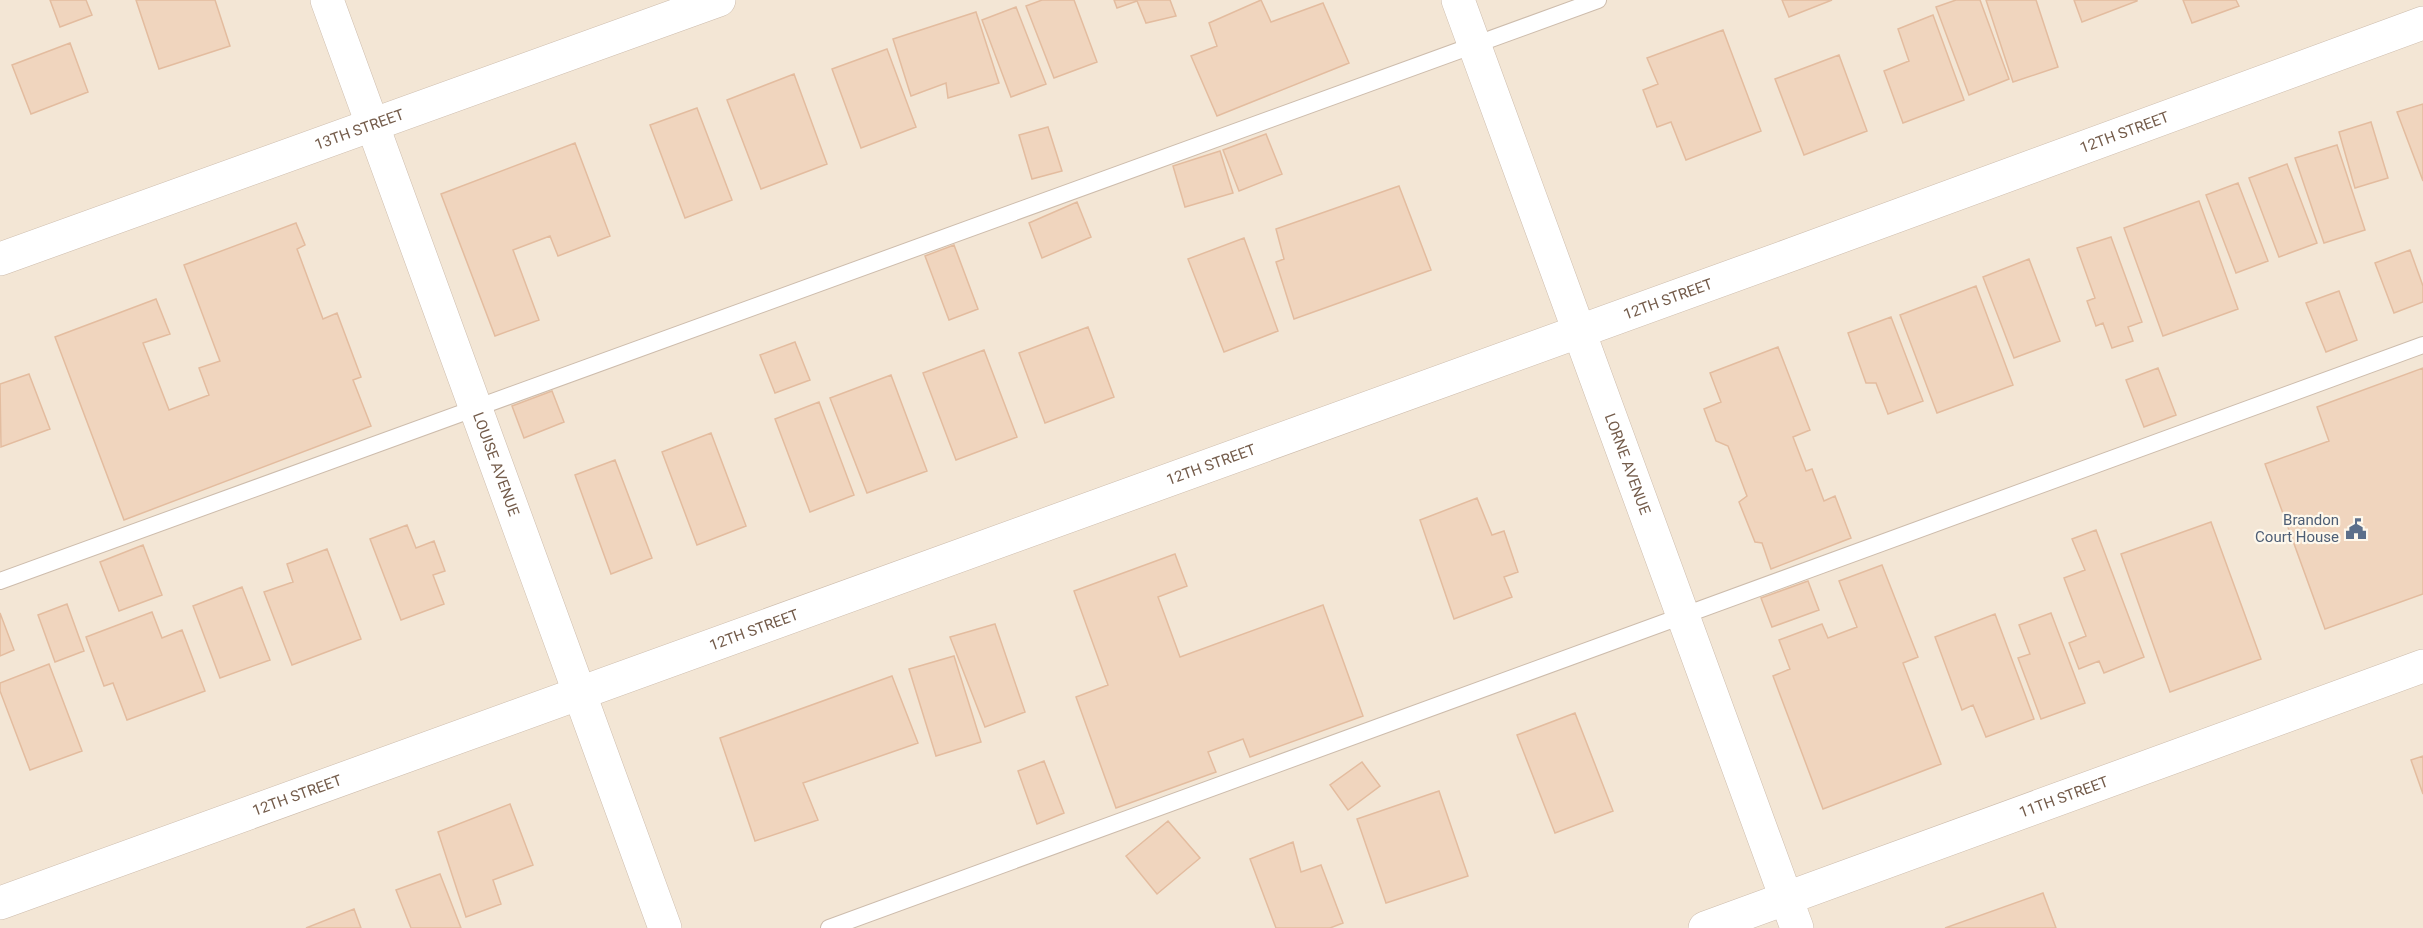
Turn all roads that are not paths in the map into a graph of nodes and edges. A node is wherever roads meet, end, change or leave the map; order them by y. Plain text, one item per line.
1 (327, 0) edge
2 (719, 0) edge
3 (1458, 0) edge
4 (1598, 0) edge
5 (2423, 22) edge
6 (1475, 45) junction
7 (373, 126) junction
8 (0, 259) edge
9 (1579, 331) junction
10 (2423, 345) edge
11 (475, 408) junction
12 (0, 580) edge
13 (1683, 616) junction
14 (2423, 666) edge
15 (580, 695) junction
16 (0, 903) edge
17 (1791, 913) edge
18 (665, 928) edge
19 (829, 928) edge
20 (1705, 928) edge

1 - 7 street, LOUISE AVENUE
2 - 7 street, 13TH STREET
3 - 6 street, LORNE AVENUE
4 - 6 lane
5 - 9 street, 12TH STREET
6 - 9 street, LORNE AVENUE
6 - 11 lane
7 - 8 street, 13TH STREET
7 - 11 street, LOUISE AVENUE
9 - 13 street, LORNE AVENUE
9 - 15 street, 12TH STREET
10 - 13 lane
11 - 12 lane
11 - 15 street, LOUISE AVENUE
13 - 17 street, LORNE AVENUE
13 - 19 lane
14 - 17 street, 11TH STREET
15 - 16 street, 12TH STREET
15 - 18 street, LOUISE AVENUE
17 - 20 street, 11TH STREET

